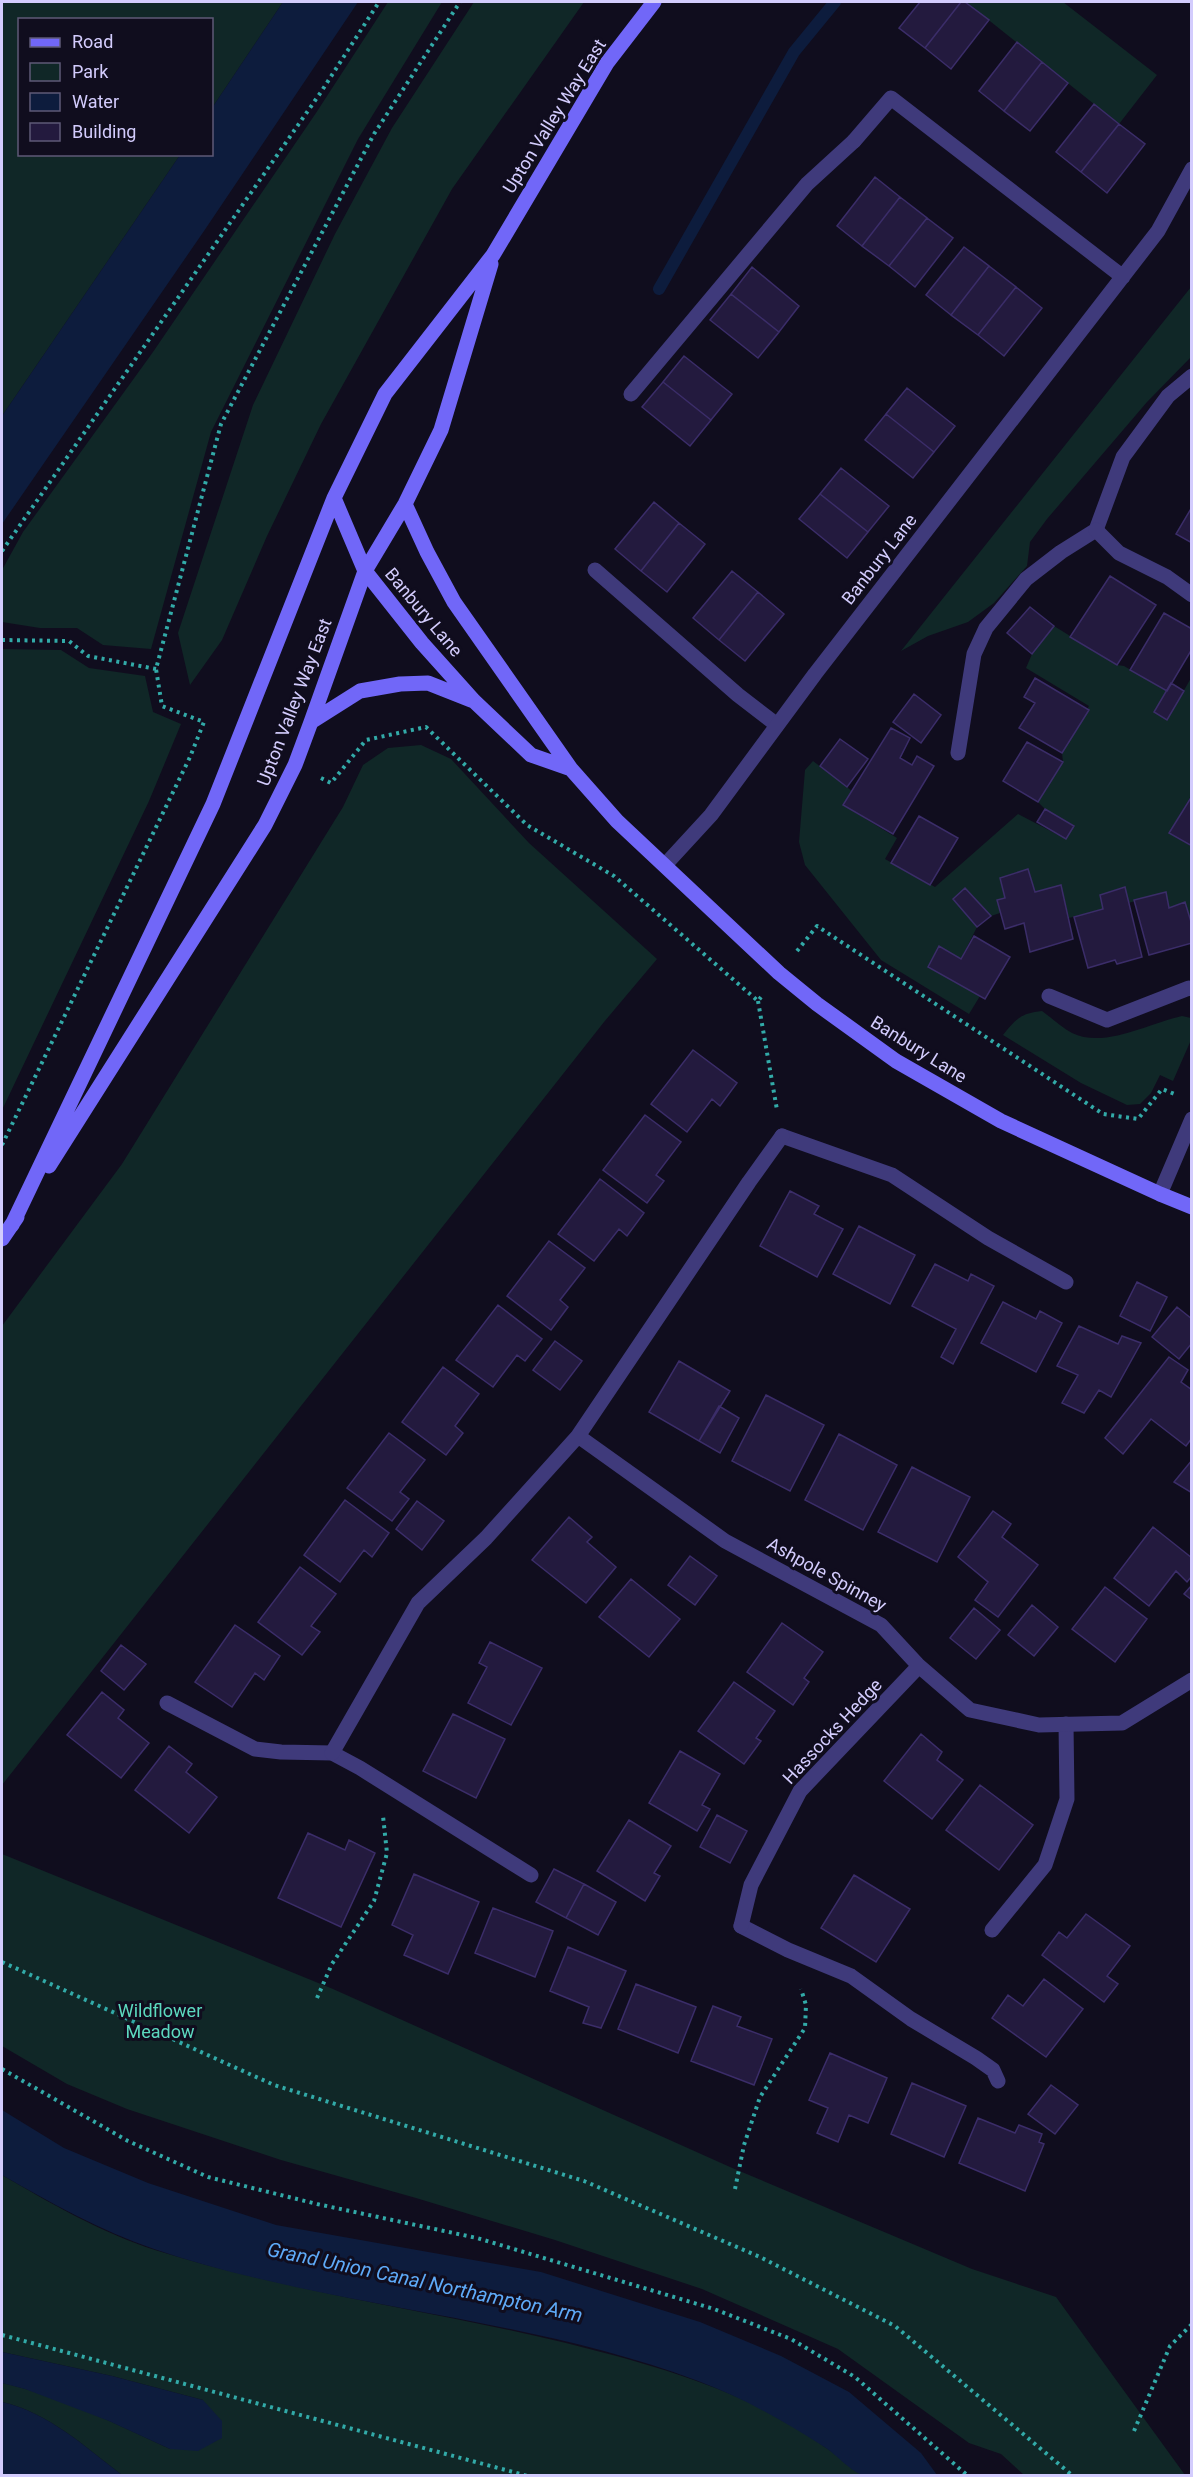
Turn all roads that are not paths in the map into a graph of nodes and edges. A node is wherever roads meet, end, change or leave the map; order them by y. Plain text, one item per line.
1 (654, 2) edge
2 (1191, 169) edge
3 (493, 255) junction
4 (1123, 277) junction
5 (1191, 376) edge
6 (631, 394) dead end
7 (334, 498) junction
8 (405, 504) junction
9 (1096, 530) junction
10 (595, 570) dead end
11 (365, 571) junction
12 (1191, 595) edge
13 (474, 701) junction
14 (312, 722) junction
15 (777, 725) junction
16 (958, 753) dead end
17 (571, 769) junction
18 (665, 865) junction
19 (1191, 989) edge
20 (1049, 996) dead end
21 (1191, 1119) edge
22 (1160, 1194) junction
23 (1191, 1207) edge
24 (12, 1225) junction
25 (2, 1239) edge
26 (1066, 1282) dead end
27 (578, 1436) junction
28 (919, 1666) junction
29 (1191, 1680) edge
30 (167, 1703) dead end
31 (1066, 1724) junction
32 (332, 1753) junction
33 (531, 1875) dead end
34 (992, 1930) dead end
35 (998, 2081) dead end

1 - 3 street, Upton Valley Way East
2 - 4 street, Banbury Lane
3 - 7 street, Upton Valley Way East
3 - 8 street, Upton Valley Way East
4 - 6 street
4 - 15 street, Banbury Lane
5 - 9 street
7 - 11 street, Banbury Lane
7 - 24 street, Upton Valley Way East
8 - 11 street, Upton Valley Way East
8 - 17 street, Banbury Lane
9 - 12 street
9 - 16 street
10 - 15 street
11 - 13 street, Banbury Lane
11 - 14 street, Upton Valley Way East
13 - 14 street
13 - 17 street, Banbury Lane
14 - 24 street, Upton Valley Way East
15 - 18 street, Banbury Lane
17 - 18 street, Banbury Lane
18 - 22 street, Banbury Lane
19 - 20 street
21 - 22 street
22 - 23 street, Banbury Lane
24 - 25 street, Upton Valley Way East
26 - 27 street
27 - 28 street, Ashpole Spinney
27 - 32 street
28 - 31 street, Ashpole Spinney
28 - 35 street, Hassocks Hedge
29 - 31 street, Ashpole Spinney
30 - 32 street
31 - 34 street
32 - 33 street

